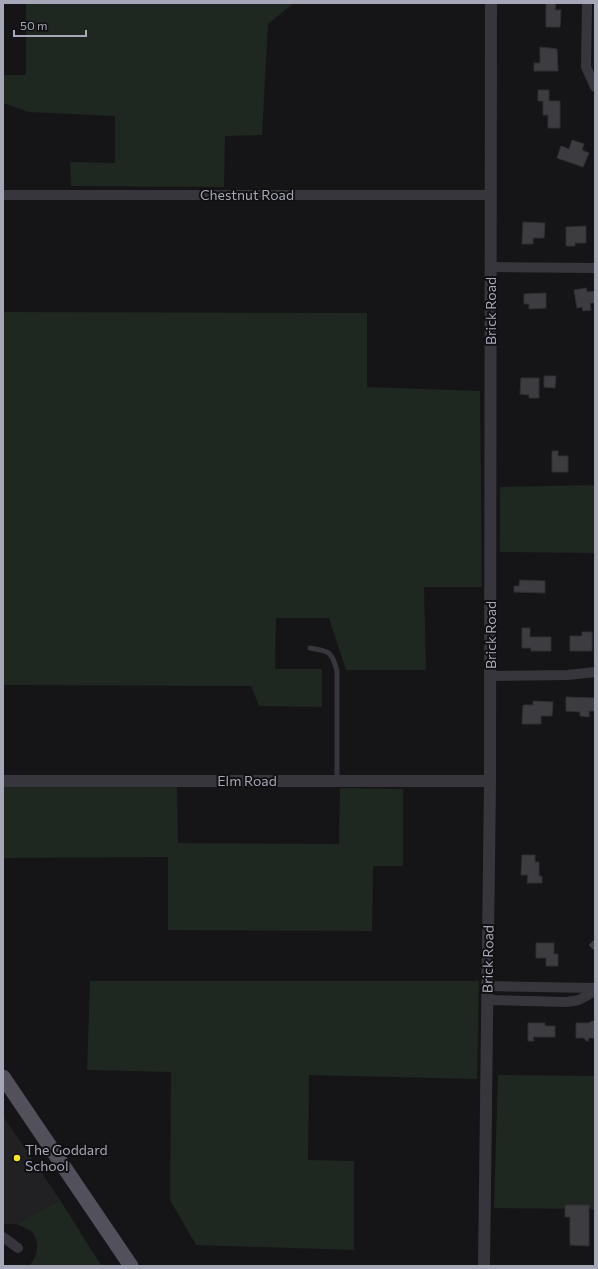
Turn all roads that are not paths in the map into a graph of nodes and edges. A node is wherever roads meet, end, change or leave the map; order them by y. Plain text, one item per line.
1 (491, 3) edge
2 (586, 3) edge
3 (595, 87) edge
4 (3, 195) edge
5 (491, 195) junction
6 (491, 267) junction
7 (595, 268) edge
8 (310, 648) dead end
9 (595, 672) edge
10 (491, 676) junction
11 (490, 780) junction
12 (3, 781) edge
13 (337, 781) junction
14 (488, 986) junction
15 (595, 988) edge
16 (595, 991) edge
17 (487, 1000) junction
18 (3, 1076) edge
19 (3, 1237) edge
20 (18, 1248) dead end
21 (131, 1266) edge
22 (484, 1266) edge

1 - 5 street, Brick Road
2 - 3 street
4 - 5 street, Chestnut Road
5 - 6 street, Brick Road
6 - 7 street
6 - 10 street, Brick Road
8 - 13 lane
9 - 10 street
10 - 11 street, Brick Road
11 - 13 street, Elm Road
11 - 14 street, Brick Road
12 - 13 street, Elm Road
14 - 15 street
14 - 17 street, Brick Road
16 - 17 street
17 - 22 street, Brick Road
18 - 21 main road
19 - 20 street

